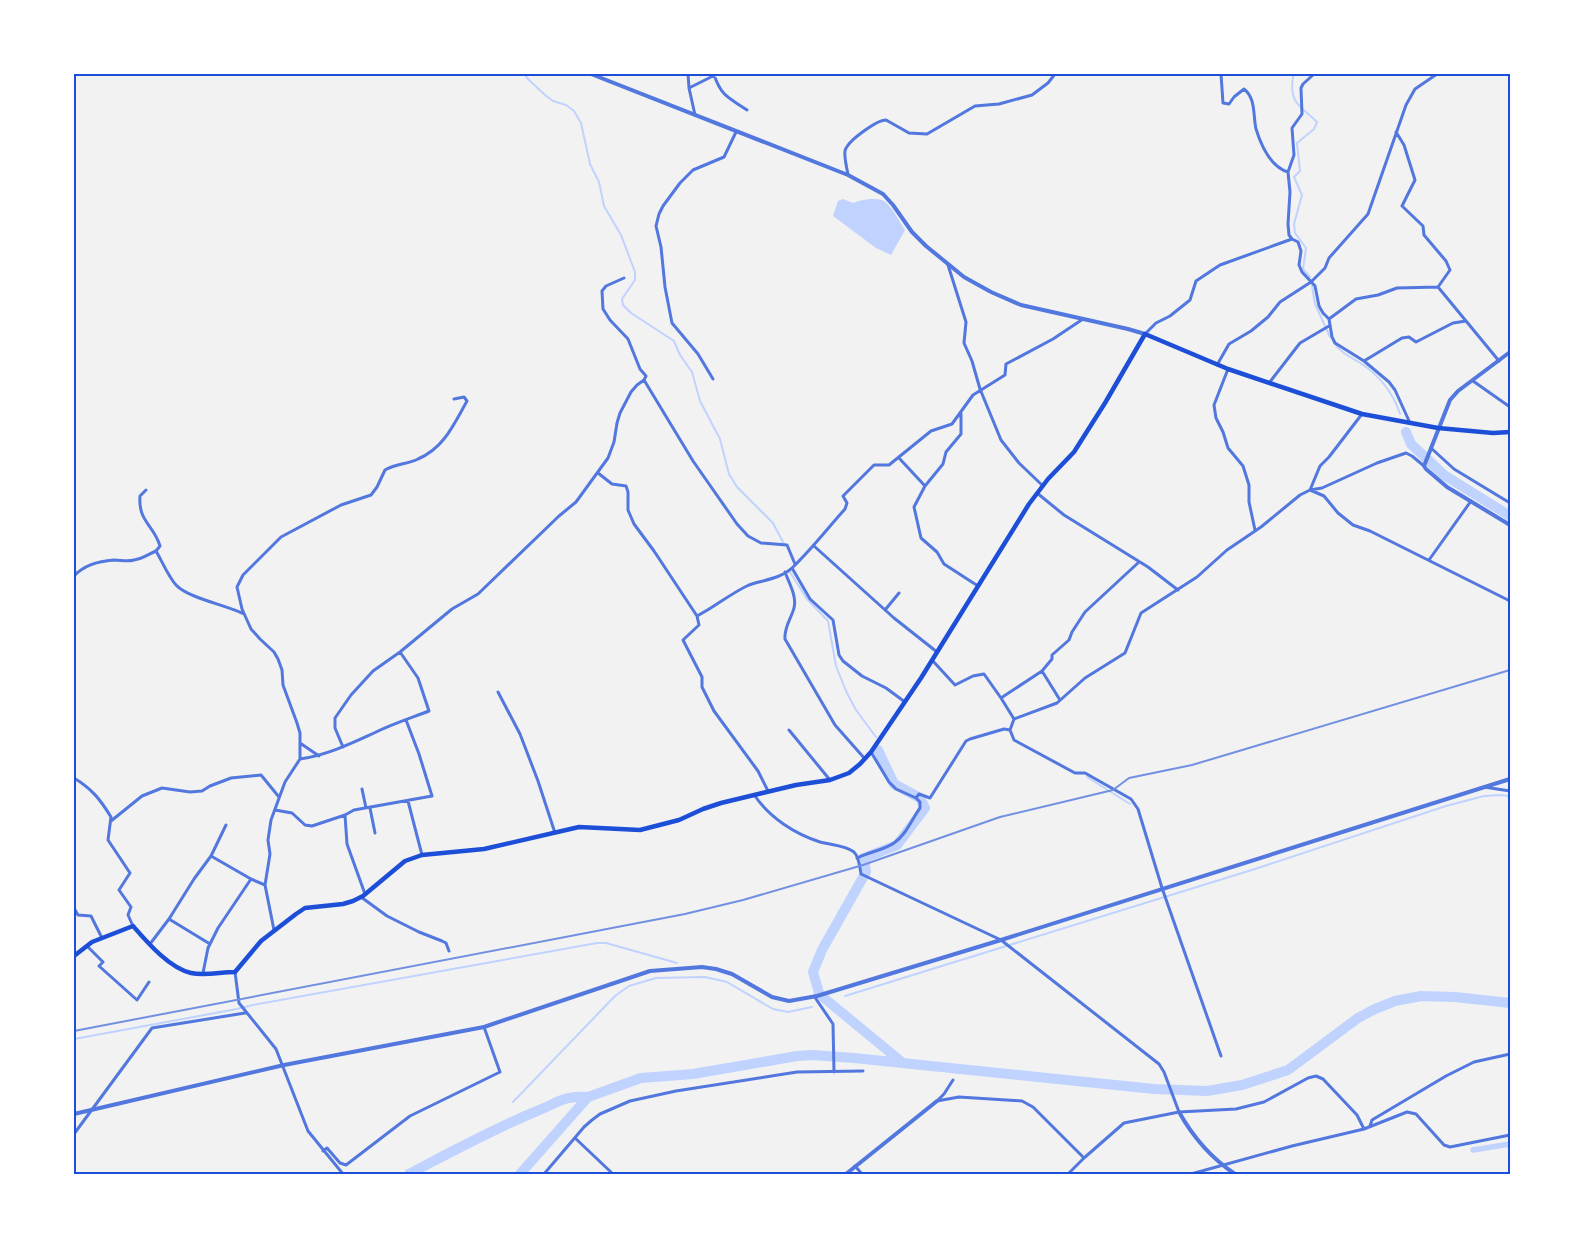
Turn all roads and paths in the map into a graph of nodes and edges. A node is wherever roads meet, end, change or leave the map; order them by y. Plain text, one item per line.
1 (591, 74) edge
2 (688, 74) edge
3 (716, 74) edge
4 (1055, 74) edge
5 (1221, 74) edge
6 (1314, 74) edge
7 (1437, 74) edge
8 (689, 88) junction
9 (747, 110) dead end
10 (696, 116) junction
11 (736, 132) junction
12 (1396, 132) junction
13 (1288, 172) junction
14 (848, 176) junction
15 (1292, 239) junction
16 (948, 265) junction
17 (624, 278) dead end
18 (1311, 282) junction
19 (1438, 287) junction
20 (1329, 319) junction
21 (1083, 320) junction
22 (1466, 321) junction
23 (1327, 327) junction
24 (1145, 334) junction
25 (1510, 352) edge
26 (1364, 361) junction
27 (1498, 361) junction
28 (1217, 365) junction
29 (1228, 369) junction
30 (713, 379) dead end
31 (644, 380) junction
32 (1473, 381) junction
33 (1269, 383) junction
34 (980, 389) junction
35 (454, 399) dead end
36 (1510, 407) edge
37 (961, 414) junction
38 (1362, 414) junction
39 (1410, 424) junction
40 (1438, 428) junction
41 (1510, 432) edge
42 (1430, 449) junction
43 (898, 458) junction
44 (1424, 463) junction
45 (598, 473) junction
46 (925, 486) junction
47 (1043, 486) junction
48 (146, 490) dead end
49 (1310, 490) junction
50 (1037, 493) junction
51 (1471, 501) junction
52 (1510, 503) edge
53 (1510, 525) edge
54 (1255, 530) junction
55 (814, 546) junction
56 (156, 551) junction
57 (1429, 560) junction
58 (1139, 562) junction
59 (795, 564) junction
60 (792, 568) junction
61 (786, 572) junction
62 (74, 576) edge
63 (978, 586) junction
64 (1178, 590) junction
65 (899, 593) dead end
66 (1510, 601) edge
67 (885, 610) junction
68 (244, 614) junction
69 (697, 616) junction
70 (400, 652) junction
71 (937, 652) junction
72 (932, 660) junction
73 (1042, 671) junction
74 (498, 692) dead end
75 (1001, 698) junction
76 (1060, 700) junction
77 (905, 702) junction
78 (1014, 719) junction
79 (406, 720) junction
80 (789, 730) dead end
81 (1010, 730) junction
82 (300, 743) junction
83 (343, 747) junction
84 (871, 752) junction
85 (319, 756) junction
86 (300, 758) junction
87 (865, 759) junction
88 (74, 778) edge
89 (1510, 779) edge
90 (830, 780) junction
91 (1484, 787) junction
92 (362, 789) dead end
93 (768, 791) junction
94 (1510, 791) edge
95 (755, 796) junction
96 (917, 796) junction
97 (279, 797) junction
98 (408, 801) junction
99 (368, 808) junction
100 (275, 810) junction
101 (345, 815) junction
102 (110, 820) junction
103 (226, 825) dead end
104 (375, 833) dead end
105 (555, 833) junction
106 (422, 855) junction
107 (211, 856) junction
108 (857, 858) junction
109 (251, 879) junction
110 (265, 885) junction
111 (1162, 888) junction
112 (363, 896) junction
113 (74, 908) edge
114 (169, 919) junction
115 (133, 926) junction
116 (274, 930) junction
117 (102, 938) junction
118 (1001, 940) junction
119 (150, 944) junction
120 (210, 944) junction
121 (86, 946) junction
122 (449, 951) dead end
123 (74, 956) edge
124 (235, 972) junction
125 (203, 973) junction
126 (149, 982) dead end
127 (816, 996) junction
128 (245, 1012) junction
129 (484, 1027) junction
130 (1510, 1054) edge
131 (1221, 1056) dead end
132 (284, 1065) junction
133 (834, 1071) junction
134 (863, 1071) dead end
135 (953, 1080) dead end
136 (937, 1101) junction
137 (92, 1111) junction
138 (1179, 1112) junction
139 (74, 1114) edge
140 (1370, 1126) junction
141 (1364, 1129) junction
142 (74, 1134) edge
143 (1510, 1134) edge
144 (575, 1138) junction
145 (323, 1151) junction
146 (1084, 1158) junction
147 (855, 1166) junction
148 (343, 1174) edge
149 (544, 1174) edge
150 (613, 1174) edge
151 (846, 1174) edge
152 (862, 1174) edge
153 (1068, 1174) edge
154 (1191, 1174) edge
155 (1235, 1174) edge

1 - 10 street
2 - 8 street
3 - 8 street
3 - 9 street
4 - 14 street
5 - 13 street
6 - 13 street
7 - 12 street
8 - 10 street
10 - 11 street
11 - 14 street
11 - 30 street
12 - 18 street
12 - 19 street
13 - 15 street
14 - 16 street
15 - 18 street
15 - 24 street
16 - 21 street
16 - 34 street
17 - 31 street
18 - 20 street
18 - 28 street
19 - 20 street
19 - 22 street
20 - 23 street
21 - 24 street
21 - 34 street
22 - 26 street
22 - 27 street
23 - 26 street
23 - 33 street
24 - 28 main road
24 - 47 main road
25 - 27 street
26 - 39 street
27 - 32 street
28 - 29 main road
29 - 33 main road
29 - 54 street
31 - 45 street
31 - 59 street
32 - 36 street
32 - 40 street
33 - 38 main road
34 - 37 street
34 - 47 street
35 - 68 street
37 - 43 street
37 - 46 street
38 - 39 main road
38 - 49 street
39 - 40 main road
40 - 41 main road
40 - 42 street
42 - 44 street
42 - 52 street
43 - 46 street
43 - 55 street
44 - 49 street
44 - 51 street
45 - 69 street
45 - 70 street
46 - 63 street
47 - 50 main road
48 - 56 street
49 - 54 street
49 - 57 street
50 - 58 street
50 - 63 main road
51 - 53 street
51 - 57 street
54 - 64 street
55 - 59 street
55 - 67 street
56 - 62 street
56 - 68 street
57 - 66 street
58 - 64 street
58 - 73 street
59 - 60 street
60 - 61 street
60 - 77 street
61 - 69 street
61 - 87 street
63 - 71 main road
64 - 76 street
65 - 67 street
67 - 71 street
68 - 82 street
69 - 93 street
70 - 79 street
70 - 83 street
71 - 72 main road
72 - 75 street
72 - 77 main road
73 - 75 street
73 - 76 street
74 - 105 street
75 - 78 street
76 - 78 street
77 - 84 main road
78 - 81 street
79 - 83 street
79 - 98 street
80 - 90 street
81 - 96 street
81 - 111 street
82 - 85 street
82 - 86 street
83 - 85 street
84 - 87 main road
84 - 96 street
85 - 86 street
86 - 97 street
87 - 90 main road
88 - 102 street
89 - 91 street
90 - 93 main road
91 - 94 street
91 - 111 street
92 - 99 street
93 - 95 main road
95 - 105 main road
95 - 108 street
96 - 108 street
97 - 100 street
97 - 102 street
98 - 99 street
98 - 106 street
99 - 101 street
99 - 104 street
100 - 101 street
100 - 110 street
101 - 112 street
102 - 115 street
103 - 107 street
105 - 106 main road
106 - 112 main road
107 - 109 street
107 - 114 street
108 - 118 street
109 - 110 street
109 - 120 street
110 - 116 street
111 - 118 street
111 - 131 street
112 - 116 main road
112 - 122 street
113 - 117 street
114 - 119 street
114 - 120 street
115 - 117 main road
115 - 119 main road
116 - 124 main road
117 - 121 main road
118 - 127 street
118 - 138 street
119 - 125 main road
120 - 125 street
121 - 123 main road
121 - 126 street
124 - 125 main road
124 - 128 street
127 - 129 street
127 - 133 street
128 - 132 street
128 - 137 street
129 - 132 street
129 - 145 street
130 - 140 street
132 - 137 street
132 - 145 street
133 - 134 street
133 - 144 street
135 - 136 street
136 - 146 street
136 - 147 street
137 - 139 street
137 - 142 street
138 - 141 street
138 - 146 street
138 - 155 street
140 - 141 street
140 - 143 street
141 - 154 street
144 - 149 street
144 - 150 street
145 - 148 street
146 - 153 street
147 - 151 street
147 - 152 street

